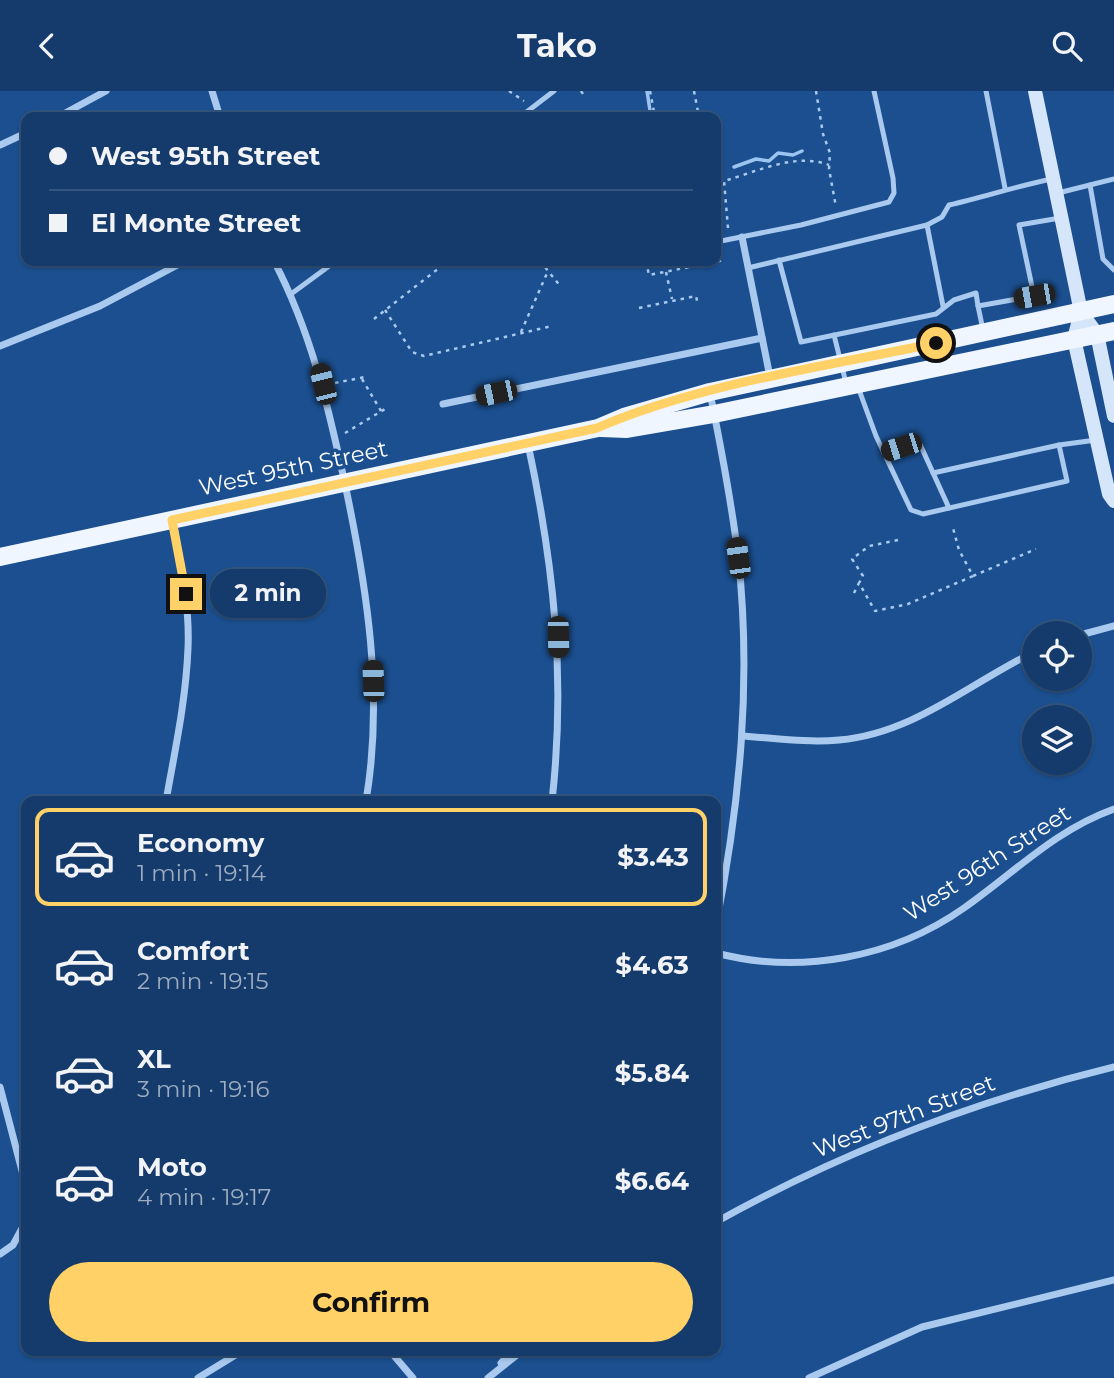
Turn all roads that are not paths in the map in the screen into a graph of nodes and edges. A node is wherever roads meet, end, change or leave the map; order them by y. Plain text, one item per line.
1 (106, 91) edge
2 (212, 91) edge
3 (554, 91) edge
4 (874, 91) edge
5 (986, 91) edge
6 (1035, 91) edge
7 (67, 112) edge
8 (218, 112) edge
9 (527, 112) edge
10 (21, 135) edge
11 (0, 145) edge
12 (1114, 179) edge
13 (1090, 185) junction
14 (1054, 186) junction
15 (1005, 188) junction
16 (1060, 218) junction
17 (927, 225) junction
18 (741, 237) junction
19 (721, 243) edge
20 (779, 260) junction
21 (176, 266) edge
22 (276, 266) edge
23 (330, 266) edge
24 (748, 268) junction
25 (1114, 271) edge
26 (291, 295) junction
27 (1114, 305) edge
28 (943, 306) junction
29 (978, 306) junction
30 (1081, 312) junction
31 (984, 333) junction
32 (1105, 333) edge
33 (834, 335) junction
34 (762, 338) junction
35 (1074, 339) junction
36 (0, 346) edge
37 (841, 363) junction
38 (770, 379) junction
39 (852, 386) junction
40 (710, 392) junction
41 (443, 404) dead end
42 (714, 414) junction
43 (1114, 416) edge
44 (597, 428) junction
45 (1097, 439) junction
46 (528, 443) junction
47 (1059, 445) junction
48 (884, 453) junction
49 (933, 473) junction
50 (344, 482) junction
51 (1114, 501) edge
52 (949, 508) junction
53 (172, 520) junction
54 (0, 557) edge
55 (1114, 626) edge
56 (1092, 632) edge
57 (1022, 660) edge
58 (742, 736) junction
59 (167, 796) edge
60 (366, 796) edge
61 (552, 796) edge
62 (1114, 809) edge
63 (721, 897) edge
64 (721, 954) edge
65 (1114, 1067) edge
66 (0, 1087) edge
67 (21, 1167) edge
68 (721, 1218) edge
69 (21, 1230) edge
70 (0, 1254) edge
71 (1114, 1280) edge
72 (234, 1356) edge
73 (394, 1356) edge
74 (507, 1356) edge
75 (516, 1356) edge
76 (198, 1378) edge
77 (413, 1378) edge
78 (487, 1378) edge
79 (809, 1378) edge

1 - 7 street
2 - 8 street
3 - 9 lane
4 - 18 lane
5 - 15 lane
6 - 14 main road
10 - 11 street
12 - 13 lane
13 - 14 lane
13 - 25 lane
14 - 15 lane
14 - 16 main road
15 - 17 lane
16 - 29 lane
16 - 30 main road
17 - 20 lane
17 - 28 lane
18 - 19 lane
18 - 24 street
20 - 24 lane
20 - 33 lane
21 - 36 street
22 - 26 street
23 - 26 lane
24 - 34 street
26 - 50 street
27 - 30 main road, West 95th Street
28 - 29 lane
28 - 33 lane
29 - 31 lane
30 - 31 main road, West 95th Street
30 - 32 main road
30 - 35 main road
31 - 37 main road, West 95th Street
32 - 35 main road, West 95th Street
32 - 43 main road
33 - 37 lane
34 - 38 street
34 - 41 street
35 - 39 main road, West 95th Street
35 - 45 main road
37 - 38 main road, West 95th Street
37 - 39 lane
38 - 40 main road, West 95th Street
39 - 42 main road, West 95th Street
39 - 48 lane
40 - 42 street
40 - 44 main road, West 95th Street
42 - 44 main road, West 95th Street
42 - 58 street
44 - 46 main road, West 95th Street
45 - 47 lane
45 - 51 main road
46 - 50 main road, West 95th Street
46 - 61 street
47 - 49 lane
47 - 52 lane
48 - 49 lane
48 - 52 lane
49 - 52 lane
50 - 53 main road, West 95th Street
50 - 60 street
53 - 54 main road, West 95th Street
53 - 59 street
55 - 56 street
57 - 58 street
58 - 63 street
62 - 64 street, West 96th Street
65 - 68 street, West 97th Street
66 - 67 street
69 - 70 street
71 - 79 street
72 - 76 street
73 - 77 street
74 - 78 street
75 - 78 street

